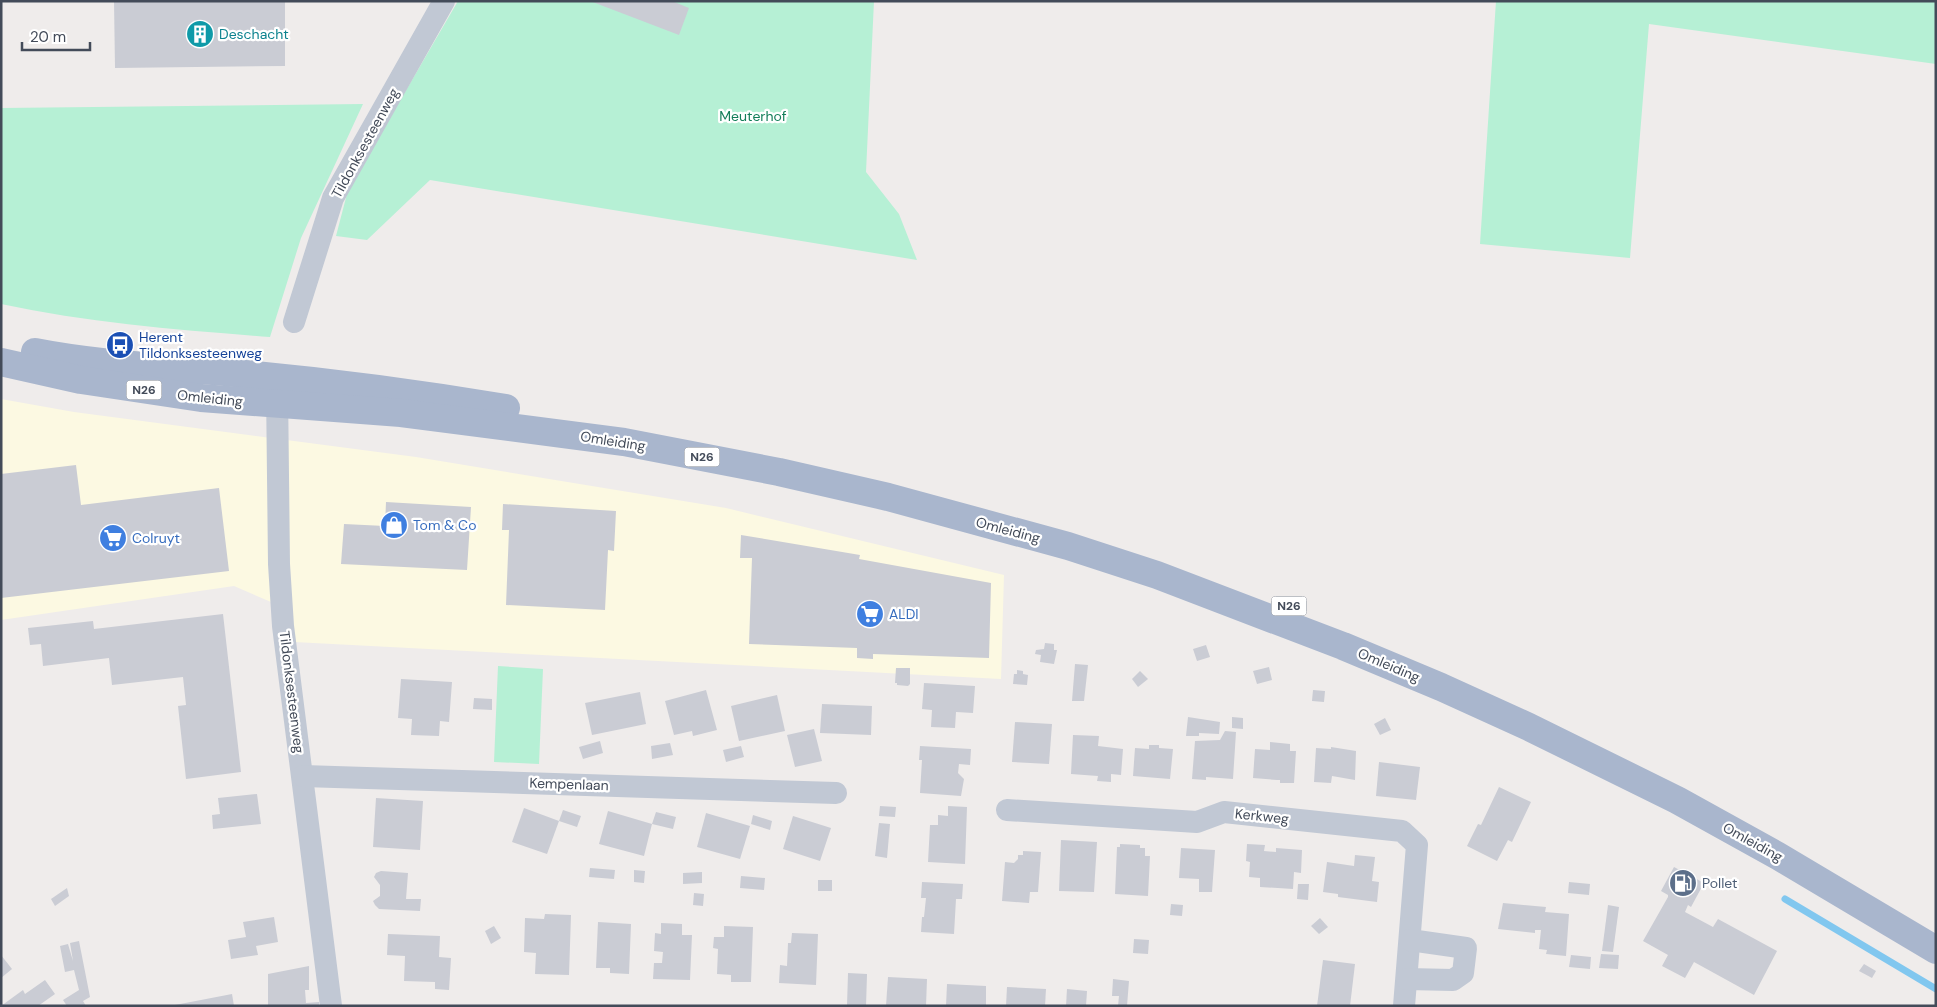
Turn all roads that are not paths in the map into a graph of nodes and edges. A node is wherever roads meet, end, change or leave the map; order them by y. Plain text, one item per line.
1 (444, 1) edge
2 (294, 322) dead end
3 (1, 346) edge
4 (1, 362) edge
5 (276, 390) junction
6 (303, 776) junction
7 (836, 793) dead end
8 (1008, 810) dead end
9 (1936, 929) edge
10 (1410, 940) junction
11 (1936, 950) edge
12 (1407, 979) junction
13 (331, 1006) edge
14 (1404, 1006) edge

1 - 2 street, Tildonksesteenweg
3 - 5 main road, Omleiding / N26
4 - 5 main road, Omleiding / N26
5 - 6 street, Tildonksesteenweg
5 - 9 main road, Omleiding / N26
5 - 11 main road, Omleiding / N26
6 - 7 street, Kempenlaan
6 - 13 street, Tildonksesteenweg
8 - 10 street, Kerkweg
10 - 12 street, Kerkweg
10 - 12 street
12 - 14 street, Kerkweg

